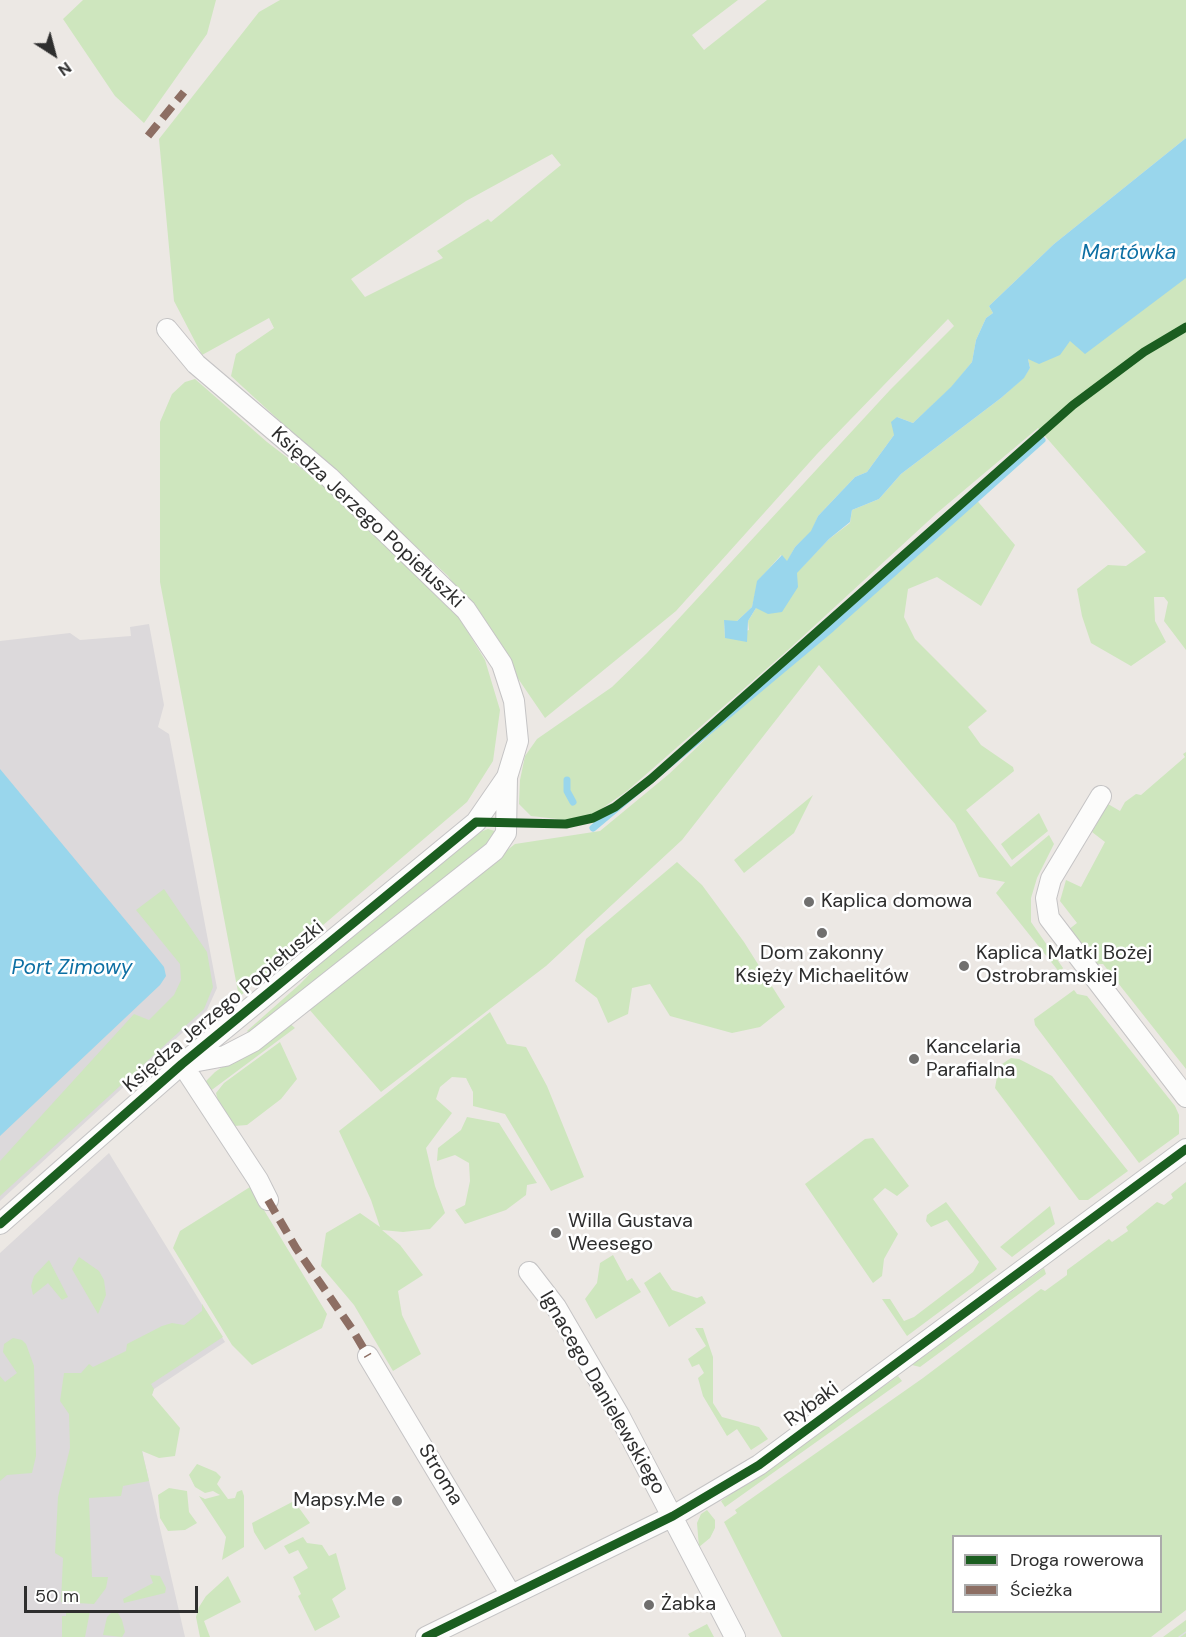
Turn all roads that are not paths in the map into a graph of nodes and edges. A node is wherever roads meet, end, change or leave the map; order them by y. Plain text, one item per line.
1 (167, 329) dead end
2 (507, 777) junction
3 (1101, 796) dead end
4 (182, 1064) junction
5 (1186, 1097) edge
6 (1186, 1149) edge
7 (268, 1200) dead end
8 (0, 1224) edge
9 (529, 1272) dead end
10 (368, 1356) dead end
11 (673, 1516) junction
12 (511, 1595) junction
13 (427, 1637) edge
14 (735, 1637) edge

1 - 2 street, Księdza Jerzego Popiełuszki
2 - 4 street, Księdza Jerzego Popiełuszki
2 - 4 street
3 - 5 street
4 - 7 street
4 - 8 street, Księdza Jerzego Popiełuszki
6 - 11 street, Rybaki
9 - 11 street, Ignacego Danielewskiego
10 - 12 street, Stroma
11 - 12 street, Rybaki
11 - 14 street, Ignacego Danielewskiego
12 - 13 street, Rybaki

